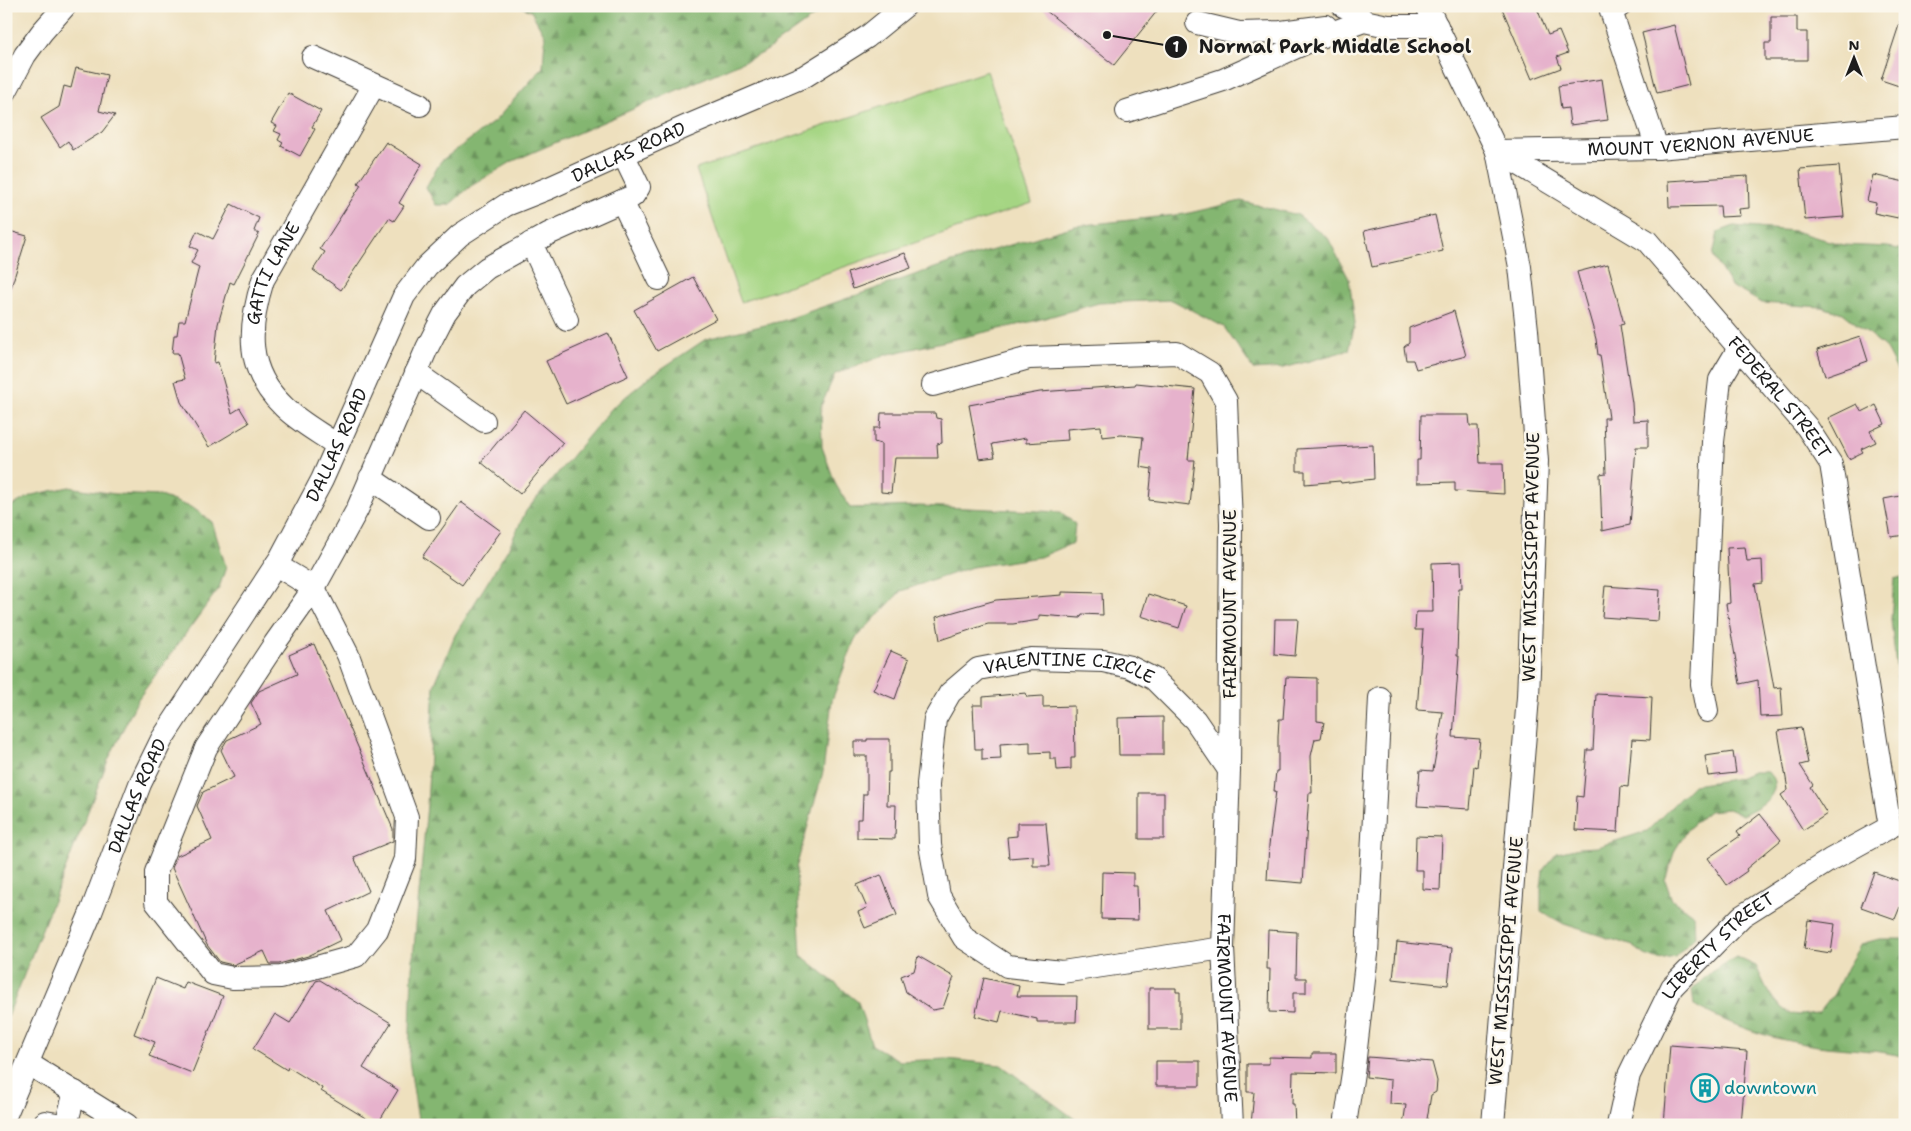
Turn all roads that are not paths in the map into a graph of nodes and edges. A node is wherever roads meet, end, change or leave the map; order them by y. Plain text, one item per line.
1 (65, 6) edge
2 (905, 6) edge
3 (1343, 6) edge
4 (1427, 6) edge
5 (1620, 6) edge
6 (1364, 21) junction
7 (1197, 22) dead end
8 (1437, 26) junction
9 (313, 57) dead end
10 (374, 85) junction
11 (6, 91) edge
12 (420, 105) dead end
13 (1127, 111) dead end
14 (1905, 127) edge
15 (1657, 148) junction
16 (1497, 151) junction
17 (624, 154) junction
18 (622, 201) junction
19 (531, 243) junction
20 (659, 280) dead end
21 (567, 320) dead end
22 (1740, 348) junction
23 (416, 373) junction
24 (933, 385) dead end
25 (484, 421) dead end
26 (338, 445) junction
27 (370, 478) junction
28 (429, 518) dead end
29 (276, 565) junction
30 (314, 588) junction
31 (1380, 698) dead end
32 (1707, 711) dead end
33 (1229, 770) junction
34 (1897, 831) edge
35 (1223, 948) junction
36 (29, 1064) junction
37 (75, 1092) junction
38 (6, 1114) edge
39 (44, 1125) edge
40 (64, 1125) edge
41 (128, 1125) edge
42 (1232, 1125) edge
43 (1345, 1125) edge
44 (1493, 1125) edge
45 (1618, 1125) edge

1 - 11 street
2 - 17 street, DALLAS ROAD
3 - 6 street
4 - 8 street, WEST MISSISSIPPI AVENUE
5 - 15 street
6 - 7 street
6 - 8 street
6 - 13 street
8 - 16 street, WEST MISSISSIPPI AVENUE
9 - 10 street
10 - 12 street
10 - 26 street, GATTI LANE
14 - 15 street, MOUNT VERNON AVENUE
15 - 16 street, MOUNT VERNON AVENUE
16 - 22 street, FEDERAL STREET
16 - 44 street, WEST MISSISSIPPI AVENUE
17 - 18 street
17 - 26 street, DALLAS ROAD
18 - 19 street
18 - 20 street
19 - 21 street
19 - 23 street
22 - 32 street
22 - 34 street, FEDERAL STREET
23 - 25 street
23 - 27 street
24 - 33 street, FAIRMOUNT AVENUE
26 - 29 street, DALLAS ROAD
27 - 28 street
27 - 30 street
29 - 30 street
29 - 36 street, DALLAS ROAD
30 - 30 street
31 - 43 street
33 - 35 street, FAIRMOUNT AVENUE
33 - 35 street, VALENTINE CIRCLE
34 - 45 street, LIBERTY STREET
35 - 42 street, FAIRMOUNT AVENUE
36 - 37 street
36 - 38 street, DALLAS ROAD
37 - 40 street
37 - 41 street
39 - 40 street

